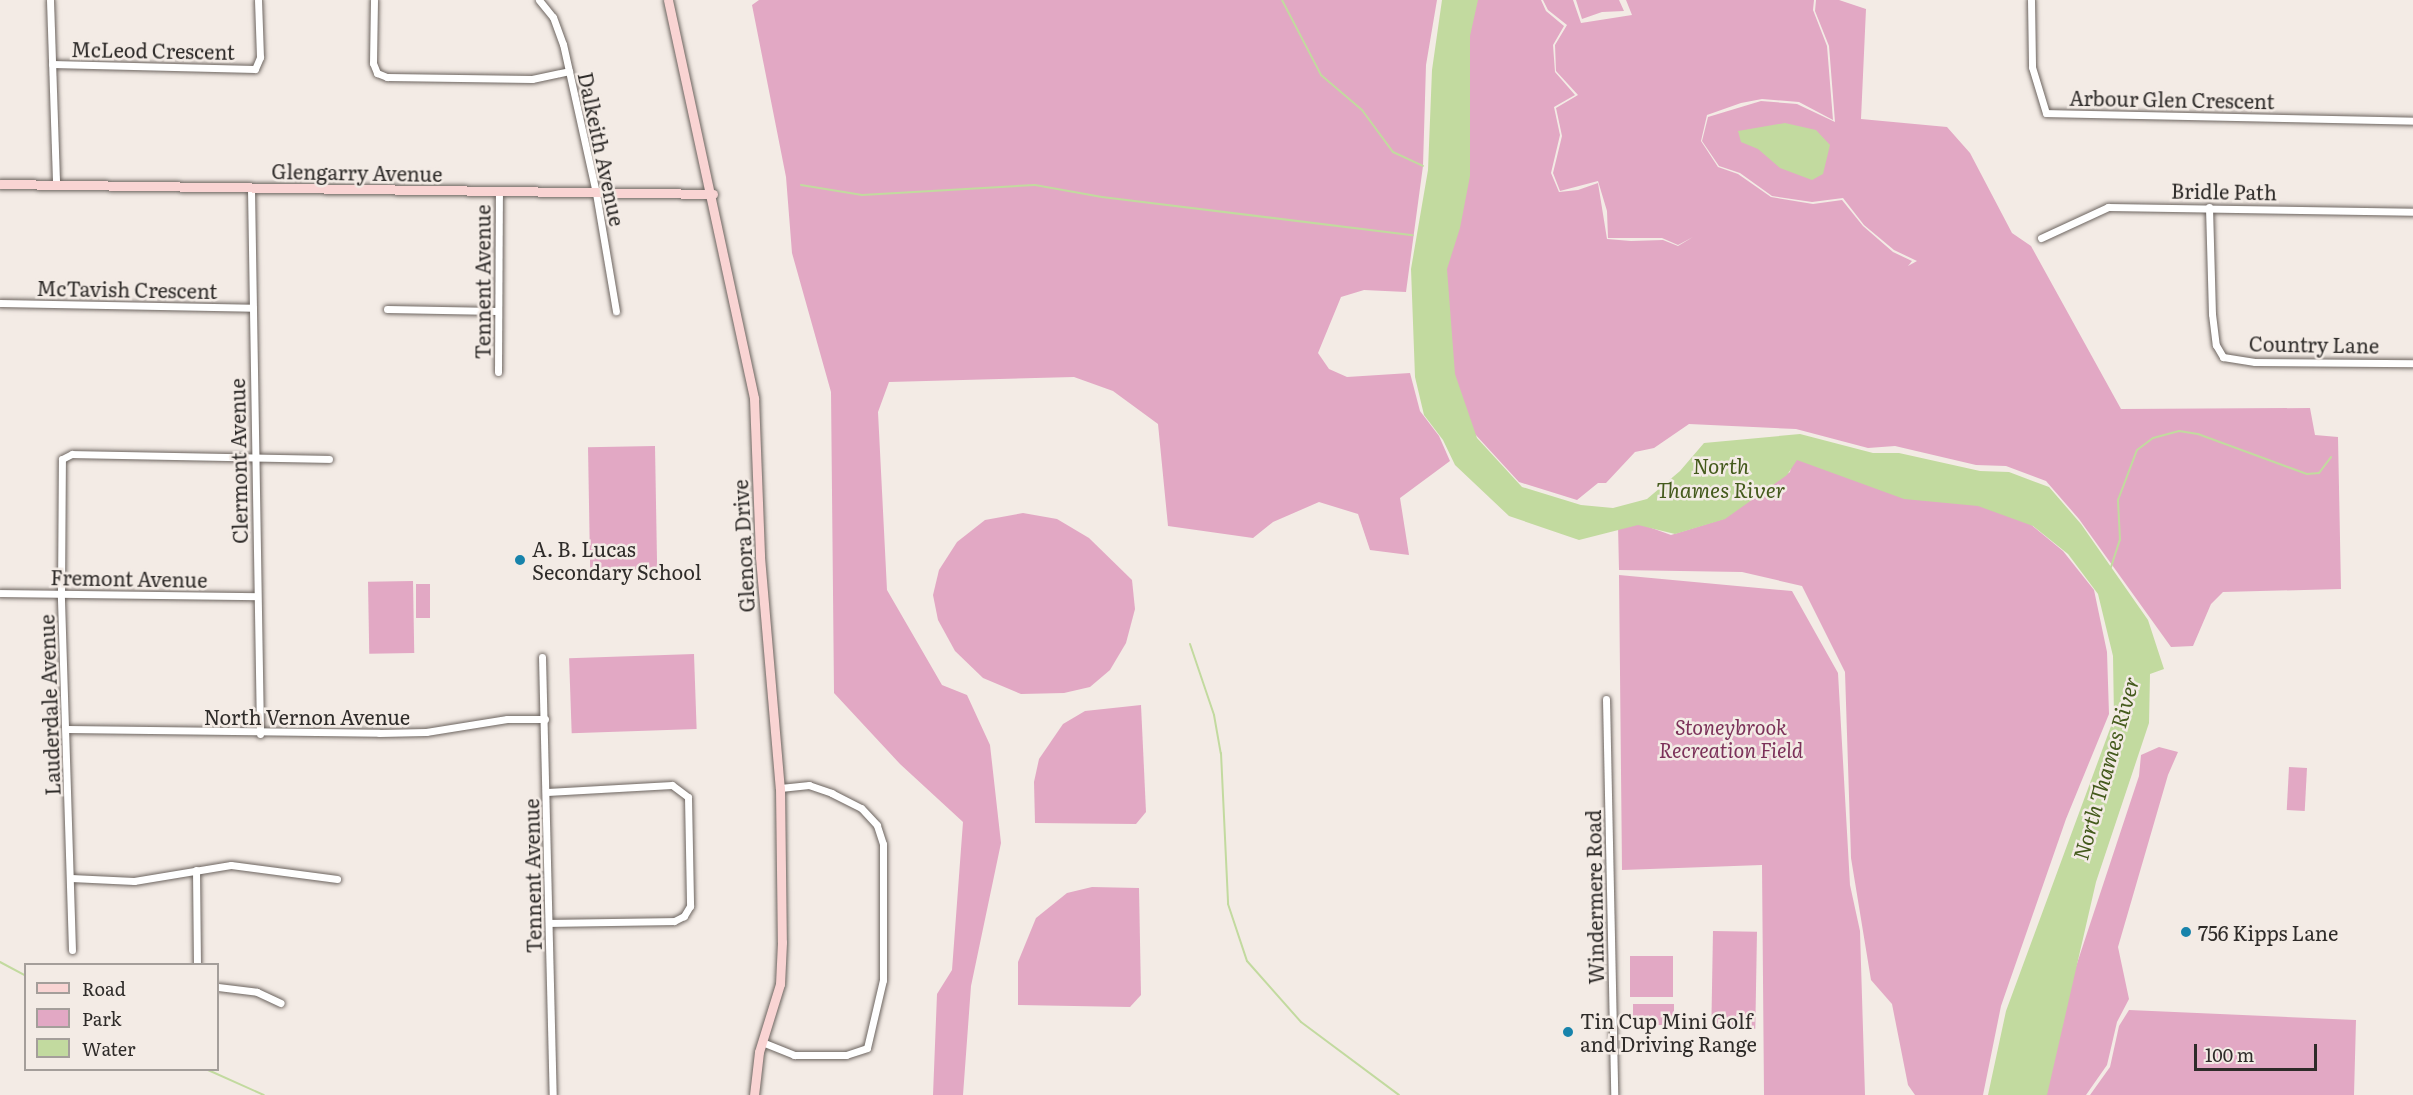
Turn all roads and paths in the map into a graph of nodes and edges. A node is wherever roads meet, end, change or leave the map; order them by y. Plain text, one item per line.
1 (50, 0) edge
2 (258, 0) edge
3 (374, 0) edge
4 (539, 0) edge
5 (668, 0) edge
6 (2031, 0) edge
7 (52, 64) junction
8 (569, 70) junction
9 (2413, 121) edge
10 (0, 184) edge
11 (56, 185) junction
12 (251, 189) junction
13 (499, 191) junction
14 (596, 193) junction
15 (713, 194) junction
16 (2210, 207) junction
17 (2413, 212) edge
18 (2041, 238) dead end
19 (0, 303) edge
20 (253, 308) junction
21 (387, 309) dead end
22 (616, 310) dead end
23 (497, 312) junction
24 (2413, 363) edge
25 (498, 372) dead end
26 (254, 458) junction
27 (329, 459) dead end
28 (0, 593) edge
29 (61, 593) junction
30 (257, 596) junction
31 (542, 657) dead end
32 (1606, 699) dead end
33 (545, 719) junction
34 (67, 729) junction
35 (260, 734) junction
36 (780, 788) junction
37 (547, 792) junction
38 (196, 870) junction
39 (71, 878) junction
40 (337, 879) dead end
41 (549, 923) junction
42 (72, 950) dead end
43 (197, 963) edge
44 (219, 987) edge
45 (281, 1003) dead end
46 (762, 1042) junction
47 (553, 1095) edge
48 (754, 1095) edge
49 (1614, 1095) edge

1 - 7 street
2 - 7 street, McLeod Crescent
3 - 8 street
4 - 8 street, Dalkeith Avenue
5 - 15 street, Glenora Drive
6 - 9 street, Arbour Glen Crescent
7 - 11 street
8 - 14 street, Dalkeith Avenue
10 - 11 street, Glengarry Avenue
11 - 12 street, Glengarry Avenue
12 - 13 street, Glengarry Avenue
12 - 20 street, Clermont Avenue
13 - 14 street, Glengarry Avenue
13 - 23 street, Tennent Avenue
14 - 15 street, Glengarry Avenue
14 - 22 street, Dalkeith Avenue
15 - 36 street, Glenora Drive
16 - 17 street, Bridle Path
16 - 18 street, Bridle Path
16 - 24 street, Country Lane
19 - 20 street, McTavish Crescent
20 - 26 street, Clermont Avenue
21 - 23 street
23 - 25 street, Tennent Avenue
26 - 27 street
26 - 29 street, Lauderdale Avenue
26 - 30 street, Clermont Avenue
28 - 29 street, Fremont Avenue
29 - 30 street, Fremont Avenue
29 - 34 street, Lauderdale Avenue
30 - 35 street, Clermont Avenue
31 - 33 street, Tennent Avenue
32 - 49 street, Windermere Road
33 - 35 street, North Vernon Avenue
33 - 37 street, Tennent Avenue
34 - 35 street, North Vernon Avenue
34 - 39 street, Lauderdale Avenue
36 - 46 street, Glenora Drive
36 - 46 street
37 - 41 street, Tennent Avenue
37 - 41 street
38 - 39 street
38 - 40 street
38 - 43 street
39 - 42 street, Lauderdale Avenue
41 - 47 street, Tennent Avenue
44 - 45 street
46 - 48 street, Glenora Drive

